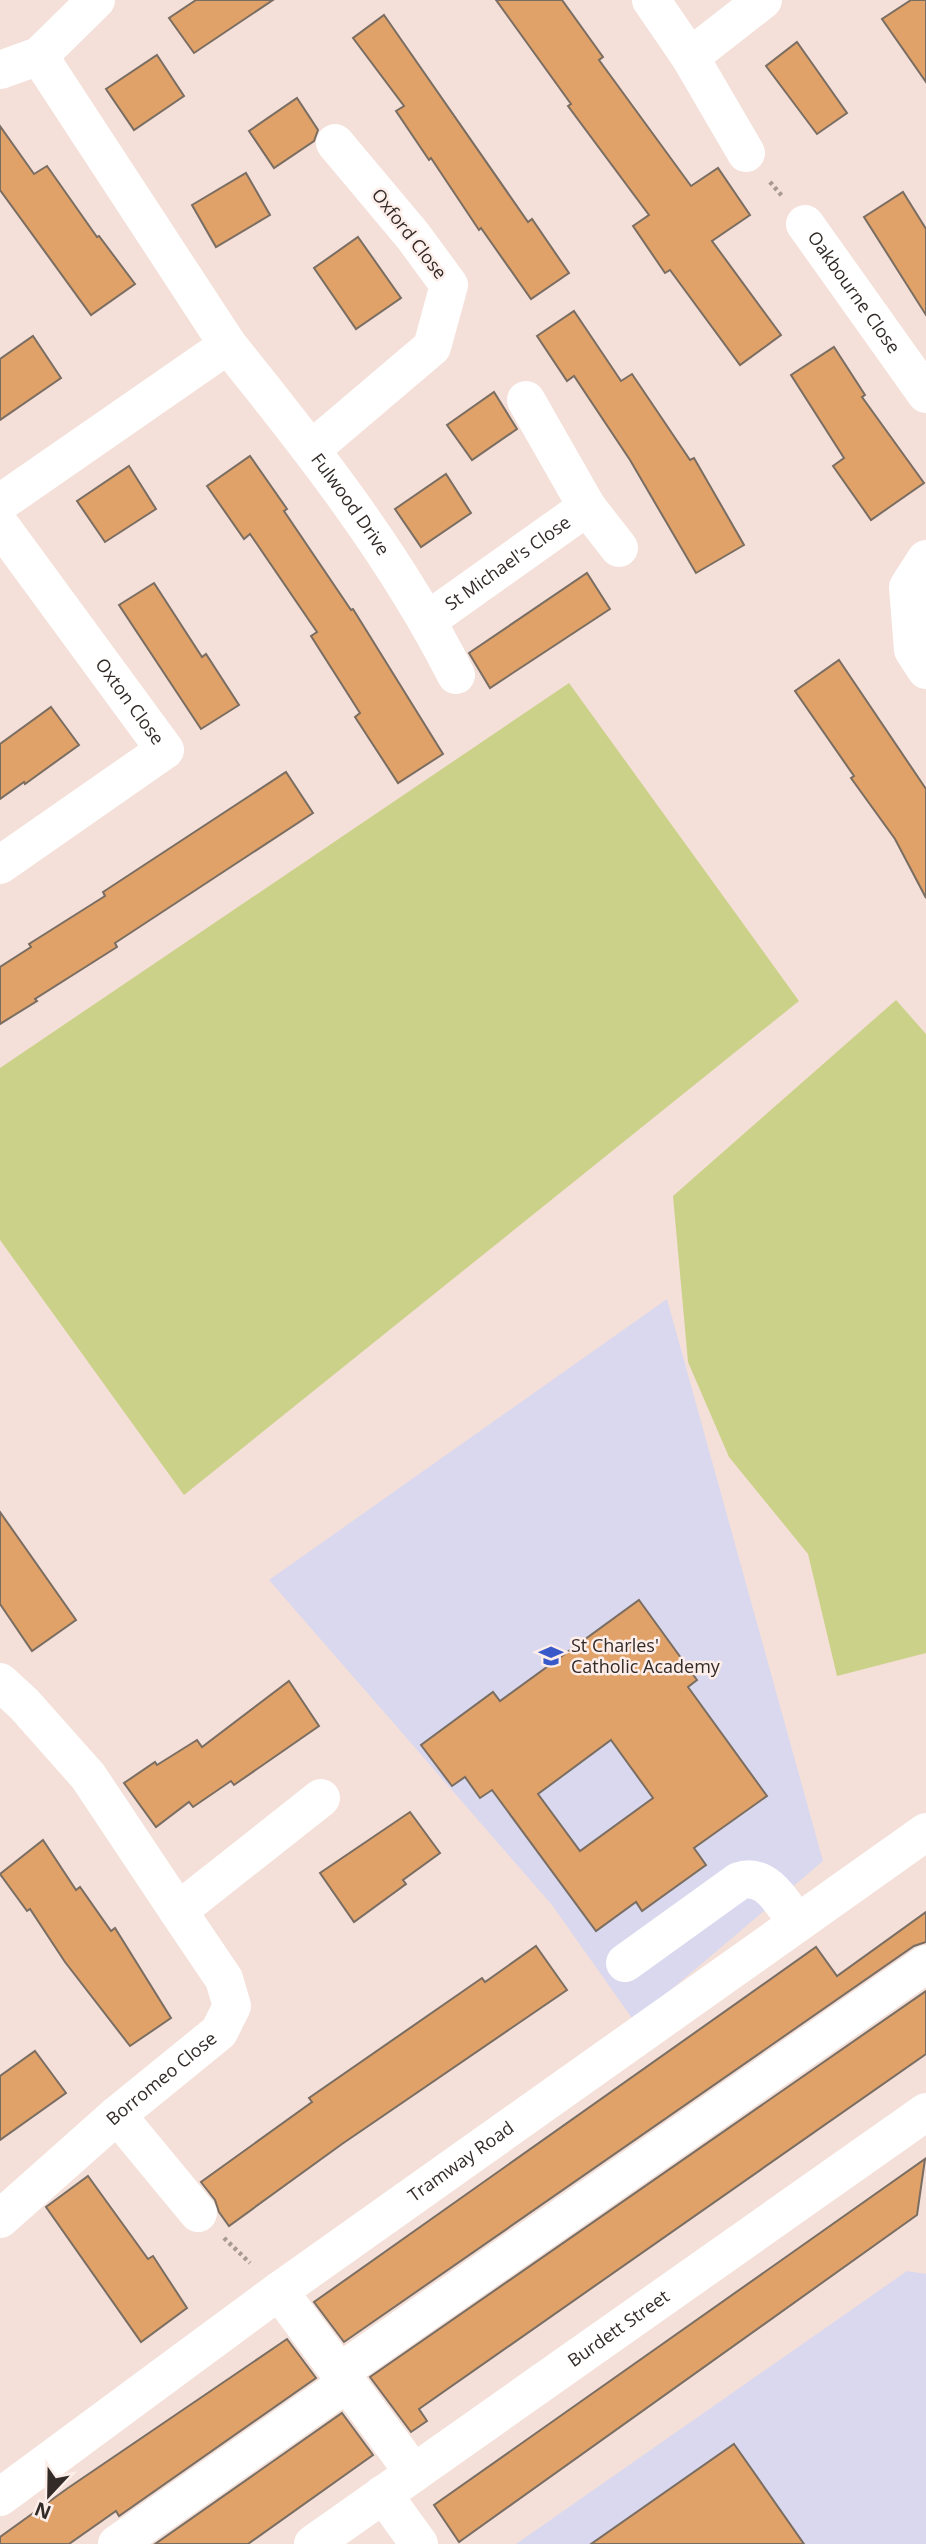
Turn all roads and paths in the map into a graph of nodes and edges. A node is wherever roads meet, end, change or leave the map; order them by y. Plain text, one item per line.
1 (96, 0) edge
2 (651, 0) edge
3 (763, 0) edge
4 (39, 56) junction
5 (690, 57) junction
6 (0, 71) edge
7 (335, 143) dead end
8 (746, 153) joint
9 (805, 224) joint
10 (228, 345) junction
11 (926, 394) edge
12 (526, 400) dead end
13 (312, 449) junction
14 (0, 503) edge
15 (587, 507) junction
16 (0, 526) edge
17 (618, 548) dead end
18 (926, 559) edge
19 (428, 620) junction
20 (926, 670) edge
21 (456, 675) dead end
22 (0, 865) edge
23 (0, 1682) edge
24 (321, 1798) dead end
25 (926, 1832) edge
26 (178, 1911) junction
27 (797, 1923) junction
28 (625, 1963) dead end
29 (926, 1965) edge
30 (926, 2112) edge
31 (117, 2115) junction
32 (198, 2213) joint
33 (0, 2219) edge
34 (279, 2291) junction
35 (343, 2378) junction
36 (398, 2483) junction
37 (0, 2497) edge
38 (117, 2544) edge
39 (313, 2544) edge
40 (419, 2544) edge

1 - 4 street
2 - 5 street
3 - 5 street
4 - 6 street
4 - 10 street, Fulwood Drive
5 - 8 street
7 - 13 street, Oxford Close
8 - 9 path
9 - 11 street, Oakbourne Close
10 - 13 street, Fulwood Drive
10 - 14 street
12 - 15 street, St Michael's Close
13 - 19 street, Fulwood Drive
15 - 17 street, St Michael's Close
15 - 19 street, St Michael's Close
16 - 22 street, Oxton Close
18 - 20 street
19 - 21 street, Fulwood Drive
23 - 26 street, Borromeo Close
24 - 26 street
25 - 27 street, Tramway Road
26 - 31 street, Borromeo Close
27 - 28 street
27 - 34 street, Tramway Road
29 - 35 street
30 - 36 street, Burdett Street
31 - 32 street
31 - 33 street, Borromeo Close
32 - 34 path
34 - 35 street
34 - 37 street, Tramway Road
35 - 36 street
35 - 38 street
36 - 39 street, Burdett Street
36 - 40 street

